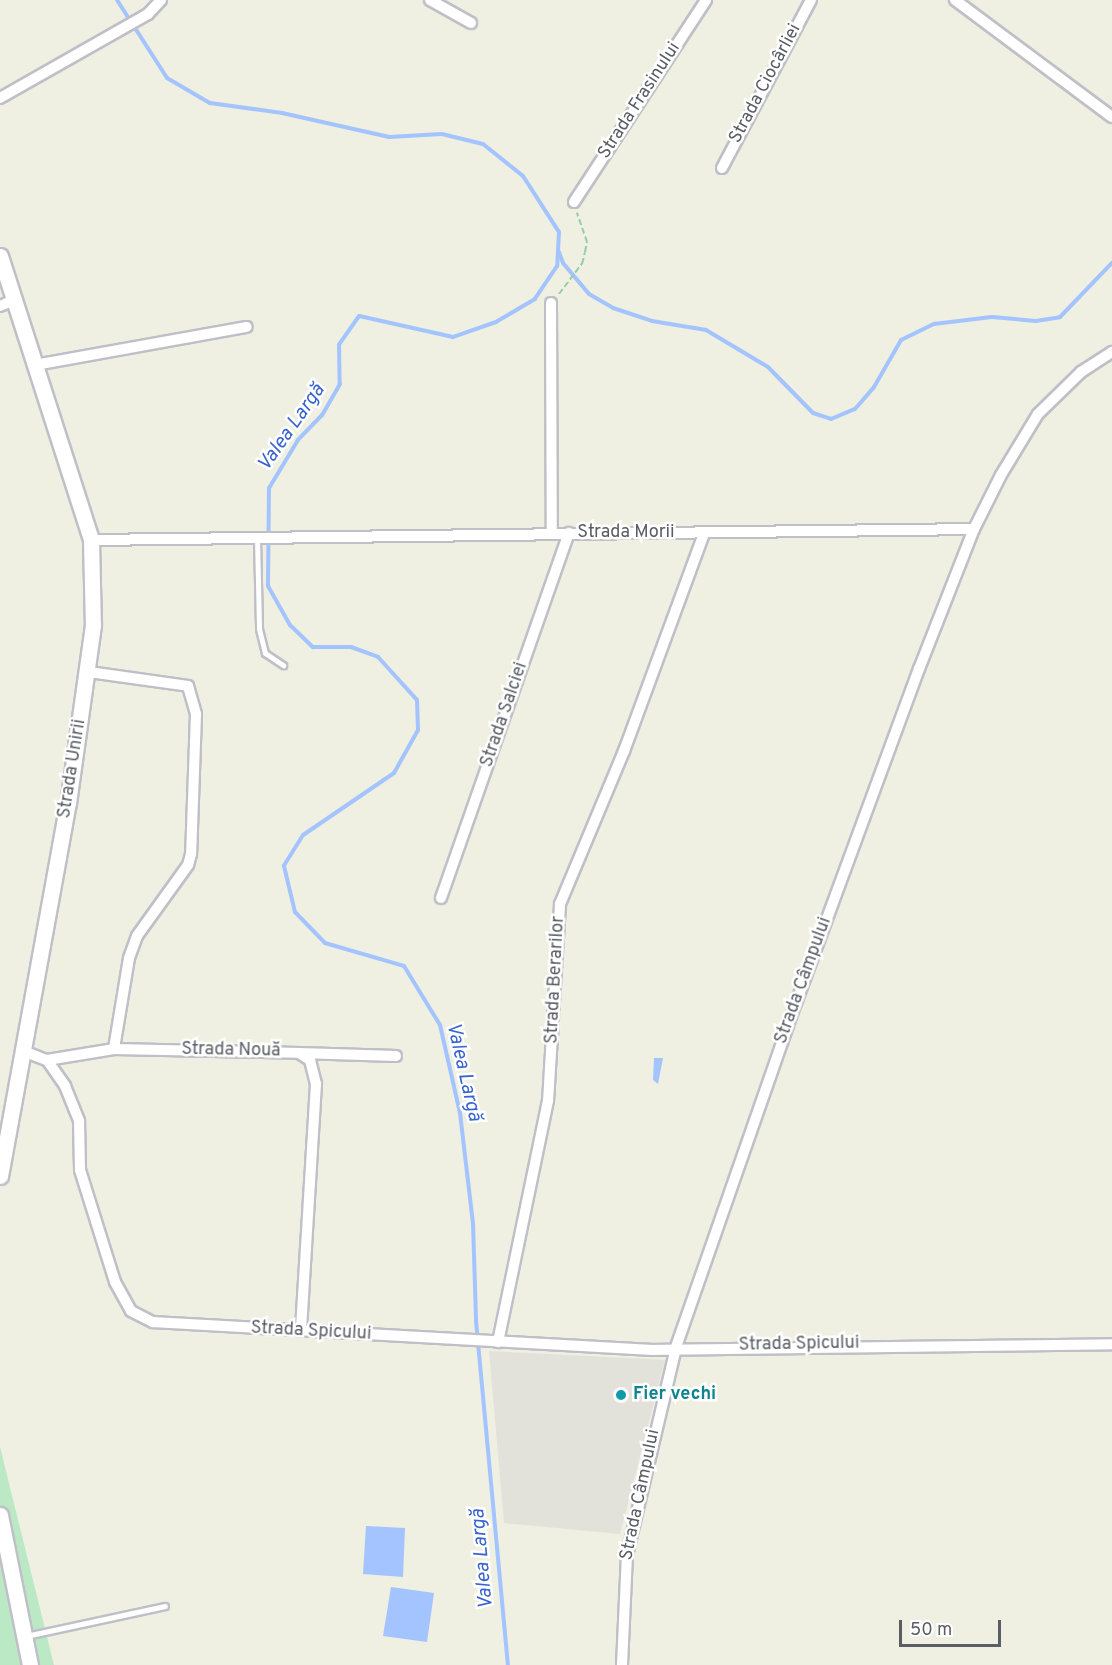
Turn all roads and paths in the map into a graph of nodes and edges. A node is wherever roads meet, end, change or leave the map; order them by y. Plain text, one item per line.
1 (161, 0) edge
2 (430, 0) edge
3 (706, 0) edge
4 (811, 0) edge
5 (955, 0) edge
6 (471, 23) dead end
7 (0, 98) edge
8 (1112, 117) edge
9 (722, 168) dead end
10 (574, 202) joint
11 (0, 256) edge
12 (7, 303) edge
13 (551, 303) joint
14 (247, 327) dead end
15 (1112, 352) edge
16 (35, 365) junction
17 (974, 529) junction
18 (569, 533) junction
19 (704, 533) junction
20 (552, 534) junction
21 (260, 538) junction
22 (91, 540) junction
23 (284, 665) dead end
24 (89, 672) junction
25 (441, 897) dead end
26 (114, 1049) junction
27 (23, 1051) junction
28 (299, 1053) junction
29 (396, 1056) dead end
30 (47, 1060) junction
31 (0, 1176) edge
32 (301, 1331) junction
33 (498, 1342) junction
34 (1112, 1344) edge
35 (676, 1347) junction
36 (0, 1515) edge
37 (165, 1606) dead end
38 (25, 1636) junction
39 (30, 1665) edge
40 (622, 1665) edge

1 - 7 street
2 - 6 street
3 - 10 street, Strada Frasinului
4 - 9 street, Strada Ciocârliei
5 - 8 street
10 - 13 path
11 - 12 main road, Strada Unirii
12 - 16 main road, Strada Unirii
13 - 20 street
14 - 16 street
15 - 17 street, Strada Câmpului
16 - 22 main road, Strada Unirii
17 - 19 street, Strada Morii
17 - 35 street, Strada Câmpului
18 - 19 street, Strada Morii
18 - 20 street, Strada Morii
18 - 25 street, Strada Salciei
19 - 33 street, Strada Berarilor
20 - 21 street, Strada Morii
21 - 22 street, Strada Morii
21 - 23 lane
22 - 24 main road, Strada Unirii
24 - 26 street
24 - 27 main road, Strada Unirii
26 - 28 street, Strada Nouă
26 - 30 street, Strada Nouă
27 - 30 street, Strada Nouă
27 - 31 main road, Strada Unirii
28 - 29 street
28 - 32 street, Strada Nouă
30 - 32 street, Strada Spicului
32 - 33 street, Strada Spicului
33 - 35 street, Strada Spicului
34 - 35 street, Strada Spicului
35 - 40 street, Strada Câmpului
36 - 38 main road
37 - 38 lane
38 - 39 main road

